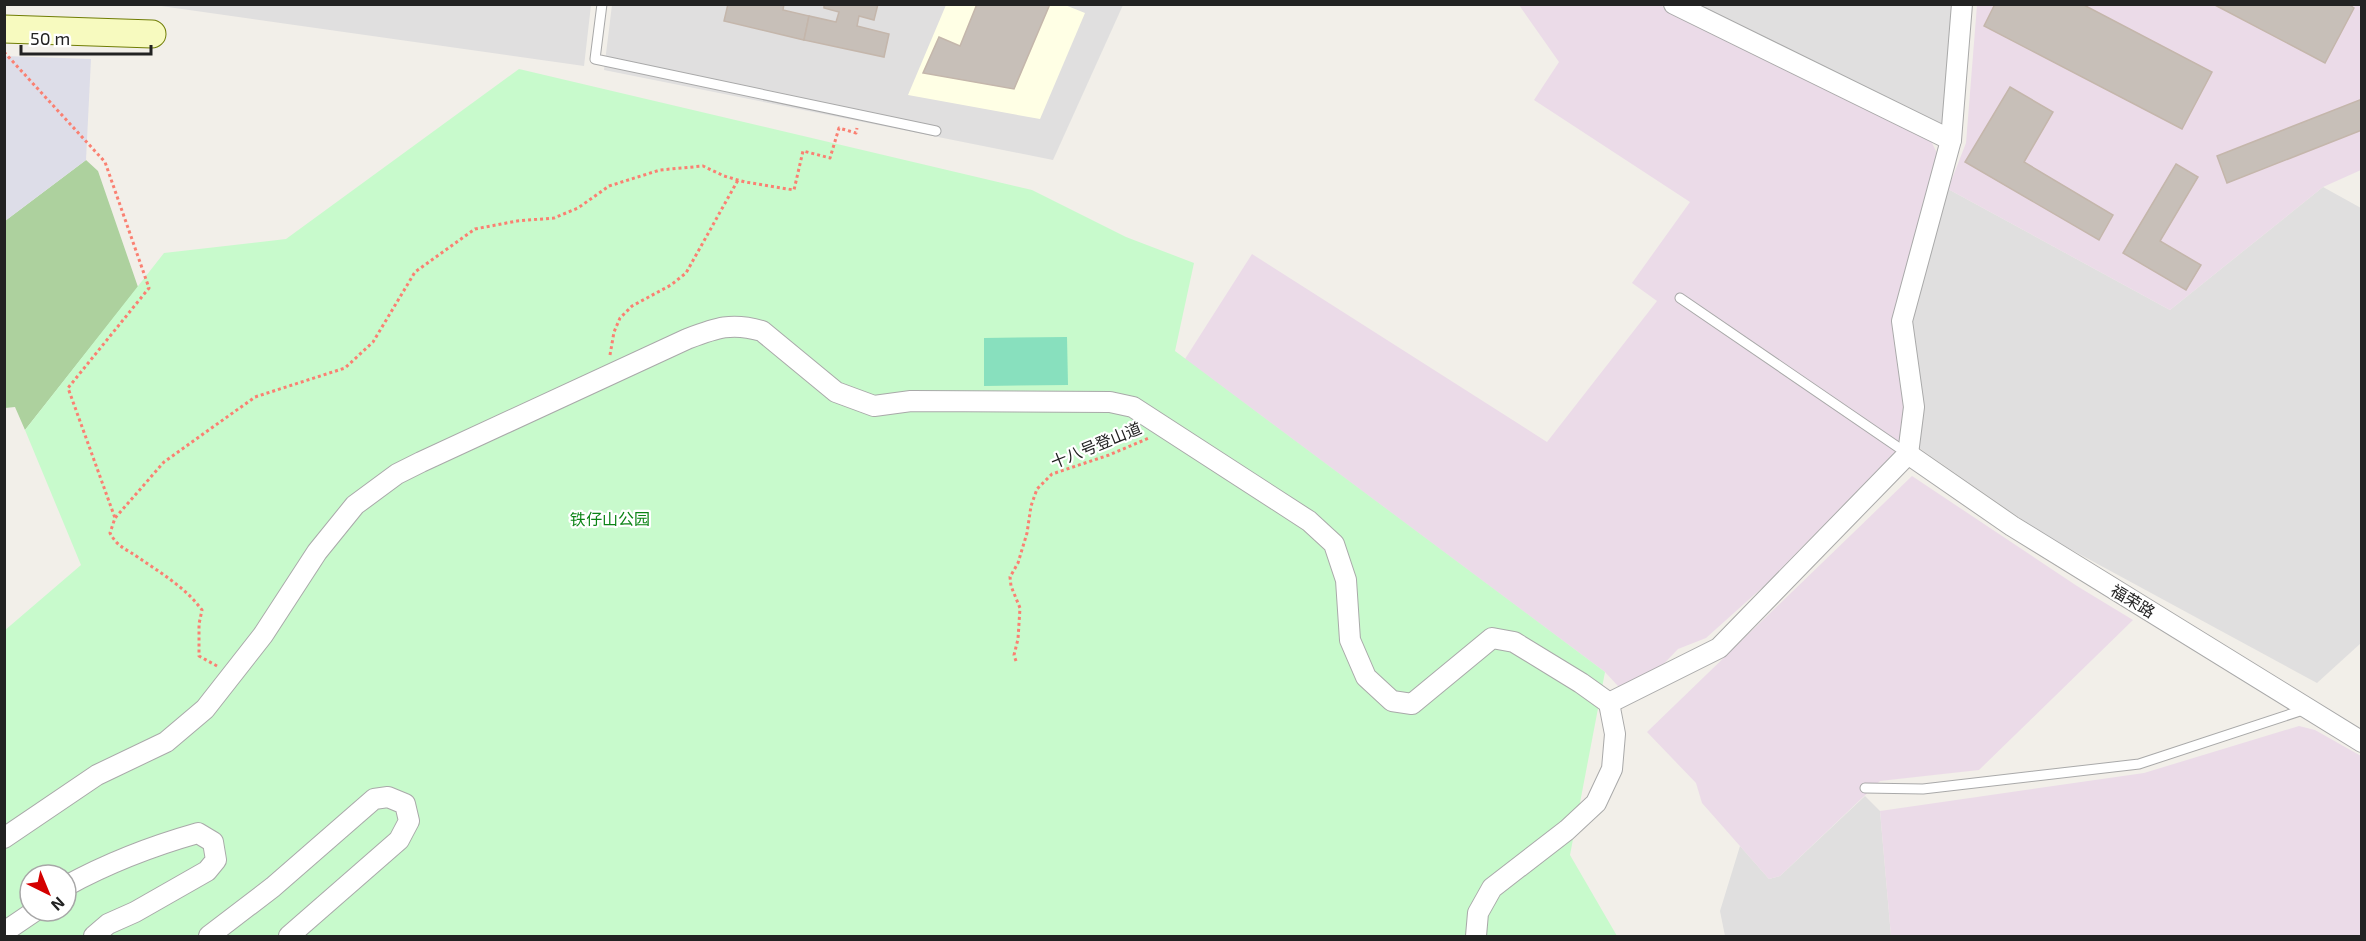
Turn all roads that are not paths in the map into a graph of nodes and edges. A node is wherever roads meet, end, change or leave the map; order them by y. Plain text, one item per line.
1 (602, 4) edge
2 (1674, 4) edge
3 (1962, 4) edge
4 (4, 12) edge
5 (4, 29) edge
6 (936, 130) dead end
7 (1950, 140) junction
8 (1680, 298) dead end
9 (1908, 454) junction
10 (1609, 703) junction
11 (2308, 708) junction
12 (2361, 742) edge
13 (1865, 788) dead end
14 (4, 838) edge
15 (78, 880) edge
16 (18, 923) edge
17 (4, 932) edge
18 (94, 936) edge
19 (209, 936) edge
20 (289, 936) edge
21 (1476, 936) edge

1 - 6 lane
2 - 7 street
3 - 7 street
4 - 5 street
7 - 9 street
8 - 9 lane
9 - 10 street
9 - 11 street, 福荣路
10 - 14 street
10 - 21 street
11 - 12 street, 福荣路
11 - 13 lane
15 - 18 street
16 - 17 street
19 - 20 street

